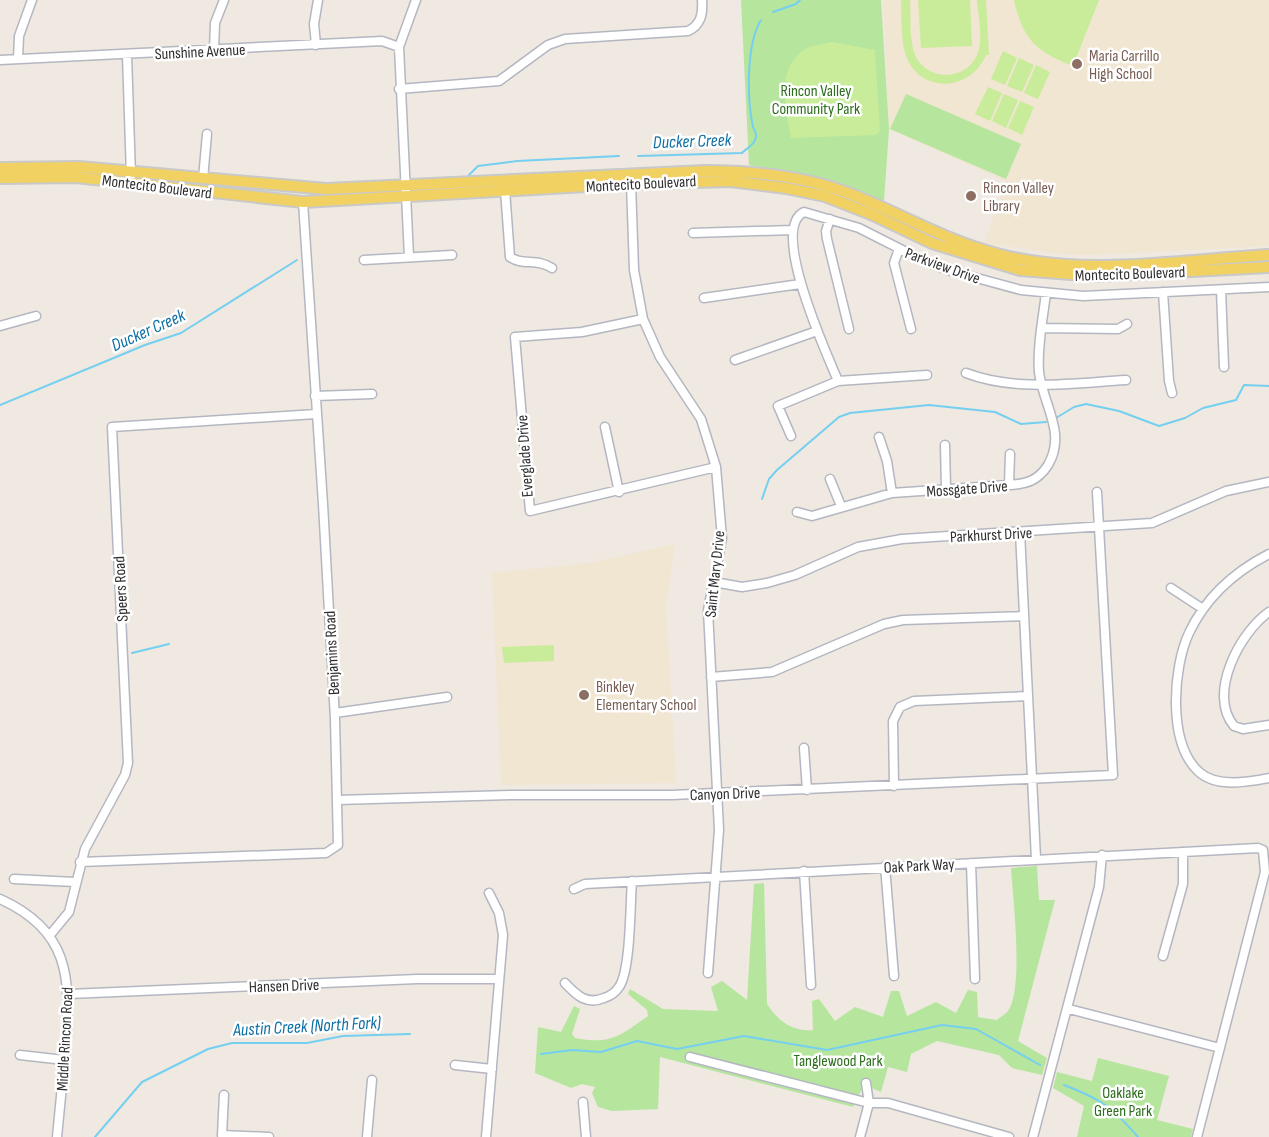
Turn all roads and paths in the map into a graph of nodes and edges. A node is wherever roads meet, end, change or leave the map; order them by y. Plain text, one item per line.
1 (32, 0) edge
2 (224, 0) edge
3 (318, 0) edge
4 (416, 0) edge
5 (702, 0) edge
6 (316, 45) junction
7 (399, 47) junction
8 (214, 50) junction
9 (127, 55) junction
10 (18, 59) junction
11 (0, 60) edge
12 (399, 89) junction
13 (207, 134) dead end
14 (0, 168) edge
15 (0, 178) edge
16 (131, 178) junction
17 (203, 179) junction
18 (631, 183) junction
19 (406, 190) junction
20 (505, 190) junction
21 (303, 202) junction
22 (830, 219) junction
23 (793, 230) junction
24 (693, 232) dead end
25 (899, 249) junction
26 (452, 255) dead end
27 (1269, 255) edge
28 (409, 257) junction
29 (364, 260) dead end
30 (1269, 267) edge
31 (552, 268) dead end
32 (800, 284) junction
33 (1269, 287) edge
34 (1221, 290) junction
35 (1163, 292) junction
36 (1046, 293) junction
37 (704, 298) dead end
38 (36, 316) dead end
39 (643, 319) junction
40 (1127, 324) dead end
41 (0, 326) edge
42 (1042, 328) junction
43 (849, 329) dead end
44 (911, 329) dead end
45 (817, 331) junction
46 (735, 360) dead end
47 (1224, 367) dead end
48 (966, 373) dead end
49 (927, 375) dead end
50 (1126, 380) dead end
51 (838, 381) junction
52 (1042, 385) junction
53 (1172, 393) dead end
54 (372, 394) dead end
55 (315, 396) junction
56 (316, 414) junction
57 (605, 427) dead end
58 (791, 436) dead end
59 (879, 438) dead end
60 (945, 445) dead end
61 (1010, 454) dead end
62 (716, 466) junction
63 (830, 478) dead end
64 (1269, 482) edge
65 (1009, 485) junction
66 (946, 488) junction
67 (620, 492) junction
68 (1097, 492) dead end
69 (892, 493) junction
70 (842, 506) junction
71 (797, 512) dead end
72 (1098, 528) junction
73 (1020, 532) junction
74 (1269, 554) edge
75 (714, 582) junction
76 (1171, 588) dead end
77 (1203, 609) junction
78 (1269, 612) edge
79 (1024, 616) junction
80 (711, 676) junction
81 (1028, 696) junction
82 (447, 697) dead end
83 (335, 713) junction
84 (1269, 725) edge
85 (804, 748) dead end
86 (1032, 778) junction
87 (1269, 778) edge
88 (894, 786) junction
89 (807, 790) junction
90 (717, 793) junction
91 (337, 800) junction
92 (1183, 852) junction
93 (1102, 855) junction
94 (1036, 859) junction
95 (80, 862) junction
96 (971, 863) junction
97 (885, 866) junction
98 (804, 871) junction
99 (715, 875) junction
100 (14, 879) dead end
101 (632, 881) junction
102 (75, 882) junction
103 (574, 889) dead end
104 (489, 893) dead end
105 (0, 899) edge
106 (50, 935) junction
107 (1163, 956) dead end
108 (708, 972) dead end
109 (894, 976) dead end
110 (499, 979) junction
111 (975, 980) dead end
112 (565, 983) dead end
113 (811, 985) dead end
114 (69, 994) junction
115 (1069, 1009) junction
116 (1220, 1048) junction
117 (20, 1055) dead end
118 (690, 1057) dead end
119 (64, 1060) junction
120 (455, 1065) dead end
121 (492, 1069) junction
122 (372, 1080) dead end
123 (866, 1083) dead end
124 (224, 1095) dead end
125 (583, 1102) dead end
126 (869, 1103) junction
127 (57, 1137) edge
128 (269, 1137) edge
129 (368, 1137) edge
130 (486, 1137) edge
131 (586, 1137) edge
132 (860, 1137) edge
133 (1009, 1137) edge
134 (1033, 1137) edge
135 (1197, 1137) edge

1 - 10 street
2 - 8 street
3 - 6 street
4 - 7 street
5 - 12 street
6 - 7 street, Sunshine Avenue
6 - 8 street, Sunshine Avenue
7 - 12 street
8 - 9 street, Sunshine Avenue
9 - 10 street, Sunshine Avenue
9 - 16 street
10 - 11 street, Sunshine Avenue
12 - 19 street
13 - 17 street
14 - 16 main road, Montecito Boulevard
15 - 16 main road, Montecito Boulevard
16 - 17 main road, Montecito Boulevard
16 - 21 main road, Montecito Boulevard
17 - 19 main road, Montecito Boulevard
18 - 20 main road, Montecito Boulevard
18 - 30 main road, Montecito Boulevard
18 - 39 street, Saint Mary Drive
19 - 20 main road, Montecito Boulevard
19 - 21 main road, Montecito Boulevard
19 - 27 main road, Montecito Boulevard
19 - 28 street
20 - 31 street
21 - 55 street, Benjamins Road
22 - 23 street, Parkview Drive
22 - 25 street, Parkview Drive
22 - 43 street
23 - 24 street
23 - 32 street
25 - 36 street, Parkview Drive
25 - 44 street
26 - 28 street
28 - 29 street
32 - 37 street
32 - 45 street
33 - 34 street, Parkview Drive
34 - 35 street, Parkview Drive
34 - 47 street
35 - 36 street, Parkview Drive
35 - 53 street
36 - 42 street, Mossgate Drive
38 - 41 street
39 - 62 street, Saint Mary Drive
39 - 67 street, Everglade Drive
40 - 42 street
42 - 52 street, Mossgate Drive
45 - 46 street
45 - 51 street
48 - 52 street
49 - 51 street
50 - 52 street
51 - 58 street
52 - 65 street, Mossgate Drive
54 - 55 street
55 - 56 street, Benjamins Road
56 - 83 street, Benjamins Road
56 - 95 street, Speers Road
57 - 67 street
59 - 69 street
60 - 66 street
61 - 65 street
62 - 67 street, Everglade Drive
62 - 75 street, Saint Mary Drive
63 - 70 street
64 - 72 street, Parkhurst Drive
65 - 66 street, Mossgate Drive
66 - 69 street, Mossgate Drive
68 - 72 street
69 - 70 street, Mossgate Drive
70 - 71 street, Mossgate Drive
72 - 73 street, Parkhurst Drive
72 - 86 street, Canyon Drive
73 - 75 street, Parkhurst Drive
73 - 79 street
74 - 77 street
75 - 80 street, Saint Mary Drive
76 - 77 street
77 - 87 street
78 - 84 street
79 - 80 street
79 - 81 street
80 - 90 street, Saint Mary Drive
81 - 86 street
81 - 88 street
82 - 83 street
83 - 91 street, Benjamins Road
85 - 89 street
86 - 88 street, Canyon Drive
86 - 94 street
88 - 89 street, Canyon Drive
89 - 90 street, Canyon Drive
90 - 91 street, Canyon Drive
90 - 99 street, Saint Mary Drive
91 - 95 street, Benjamins Road
92 - 93 street, Oak Park Way
92 - 107 street
92 - 116 street, Oak Park Way
93 - 94 street, Oak Park Way
93 - 115 street
94 - 96 street, Oak Park Way
95 - 102 street, Speers Road
96 - 97 street, Oak Park Way
96 - 111 street
97 - 98 street, Oak Park Way
97 - 109 street
98 - 99 street, Oak Park Way
98 - 113 street
99 - 101 street, Oak Park Way
99 - 108 street, Saint Mary Drive
100 - 102 street
101 - 103 street, Oak Park Way
101 - 112 street
102 - 106 street, Speers Road
104 - 110 street
105 - 106 street, Middle Rincon Road
106 - 114 street, Middle Rincon Road
110 - 114 street, Hansen Drive
110 - 121 street
114 - 119 street, Middle Rincon Road
115 - 116 street
115 - 134 street
116 - 135 street
117 - 119 street
118 - 126 street
119 - 127 street, Middle Rincon Road
120 - 121 street
121 - 130 street
122 - 129 street
123 - 126 street
124 - 128 street
125 - 131 street
126 - 132 street
126 - 133 street

